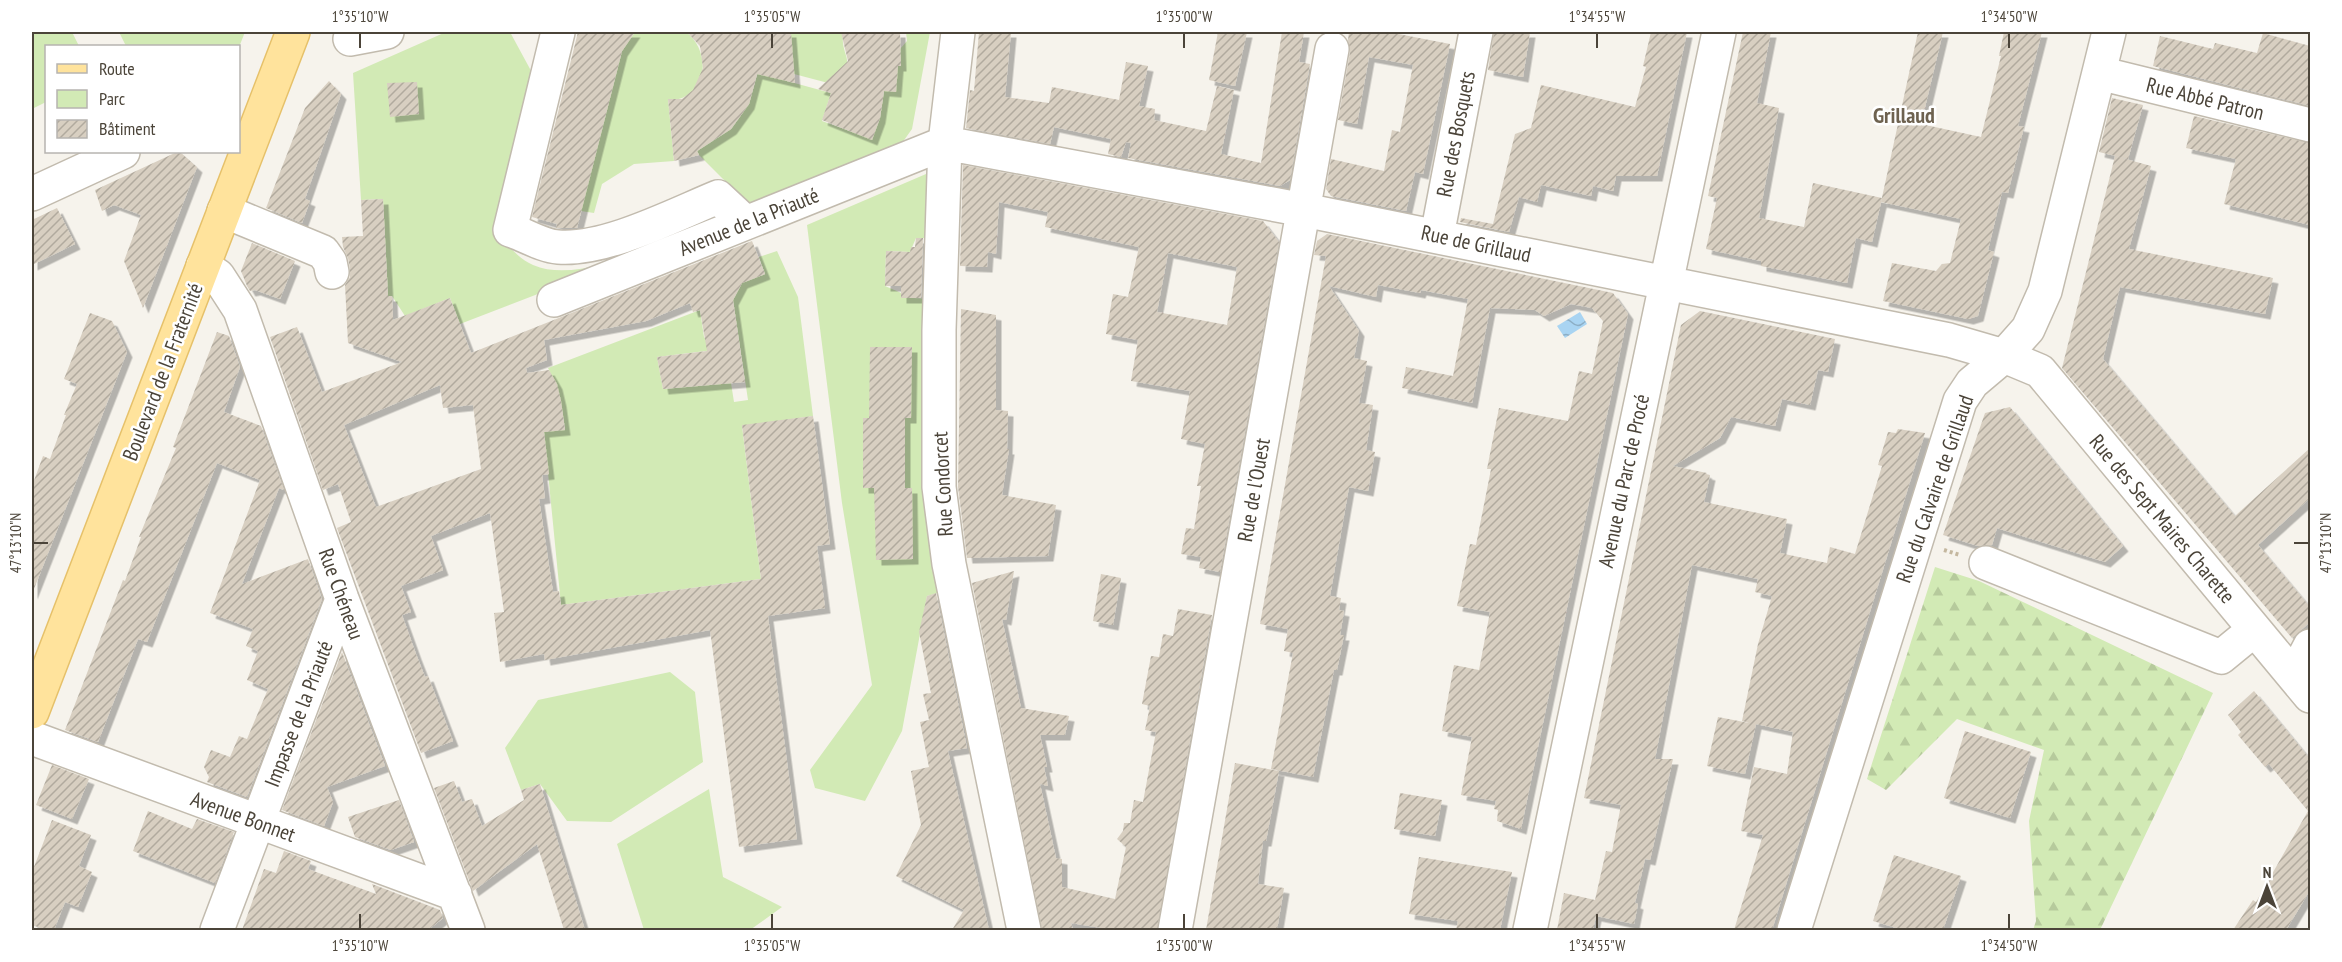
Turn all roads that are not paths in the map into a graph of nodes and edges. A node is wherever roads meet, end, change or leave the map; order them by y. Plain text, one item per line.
1 (293, 32) edge
2 (387, 32) edge
3 (558, 32) edge
4 (957, 32) edge
5 (1476, 32) edge
6 (1719, 32) edge
7 (2109, 32) edge
8 (350, 39) dead end
9 (1332, 50) dead end
10 (2099, 73) junction
11 (248, 120) edge
12 (2310, 125) edge
13 (945, 143) junction
14 (240, 150) edge
15 (121, 153) edge
16 (239, 153) edge
17 (32, 194) edge
18 (1304, 210) junction
19 (224, 211) junction
20 (746, 223) junction
21 (1437, 236) junction
22 (203, 266) junction
23 (332, 272) dead end
24 (1665, 284) junction
25 (554, 300) dead end
26 (2004, 356) junction
27 (1986, 563) road end
28 (342, 599) junction
29 (2254, 630) junction
30 (2310, 646) edge
31 (2302, 686) edge
32 (32, 712) edge
33 (32, 738) edge
34 (257, 823) junction
35 (455, 894) junction
36 (217, 930) edge
37 (468, 930) edge
38 (1024, 930) edge
39 (1175, 930) edge
40 (1530, 930) edge
41 (1794, 930) edge

1 - 11 main road, Boulevard de la Fraternité
2 - 8 street
3 - 20 street
4 - 13 street, Rue Condorcet
5 - 21 street, Rue des Bosquets
6 - 24 street, Avenue du Parc de Procé
7 - 10 street, Rue du Calvaire de Grillaud
9 - 18 street, Rue de l'Ouest
10 - 12 street, Rue Abbé Patron
10 - 26 street, Rue du Calvaire de Grillaud
11 - 14 main road, Boulevard de la Fraternité
13 - 18 street, Rue de Grillaud
13 - 20 street, Avenue de la Priauté
13 - 38 street, Rue Condorcet
15 - 17 street
16 - 19 main road, Boulevard de la Fraternité
18 - 21 street, Rue de Grillaud
18 - 39 street, Rue de l'Ouest
19 - 22 main road, Boulevard de la Fraternité
19 - 23 street
20 - 25 street, Avenue de la Priauté
21 - 24 street, Rue de Grillaud
22 - 28 street, Rue Chéneau
22 - 32 main road, Boulevard de la Fraternité
24 - 26 street, Rue de Grillaud
24 - 40 street, Avenue du Parc de Procé
26 - 29 street, Rue des Sept Maires Charette
26 - 41 street, Rue du Calvaire de Grillaud
27 - 29 street
28 - 34 street, Impasse de la Priauté
28 - 35 street, Rue Chéneau
29 - 31 street, Rue des Sept Maires Charette
30 - 31 street
33 - 34 street, Avenue Bonnet
34 - 35 street, Avenue Bonnet
34 - 36 street, Impasse de la Priauté
35 - 37 street, Rue Chéneau

